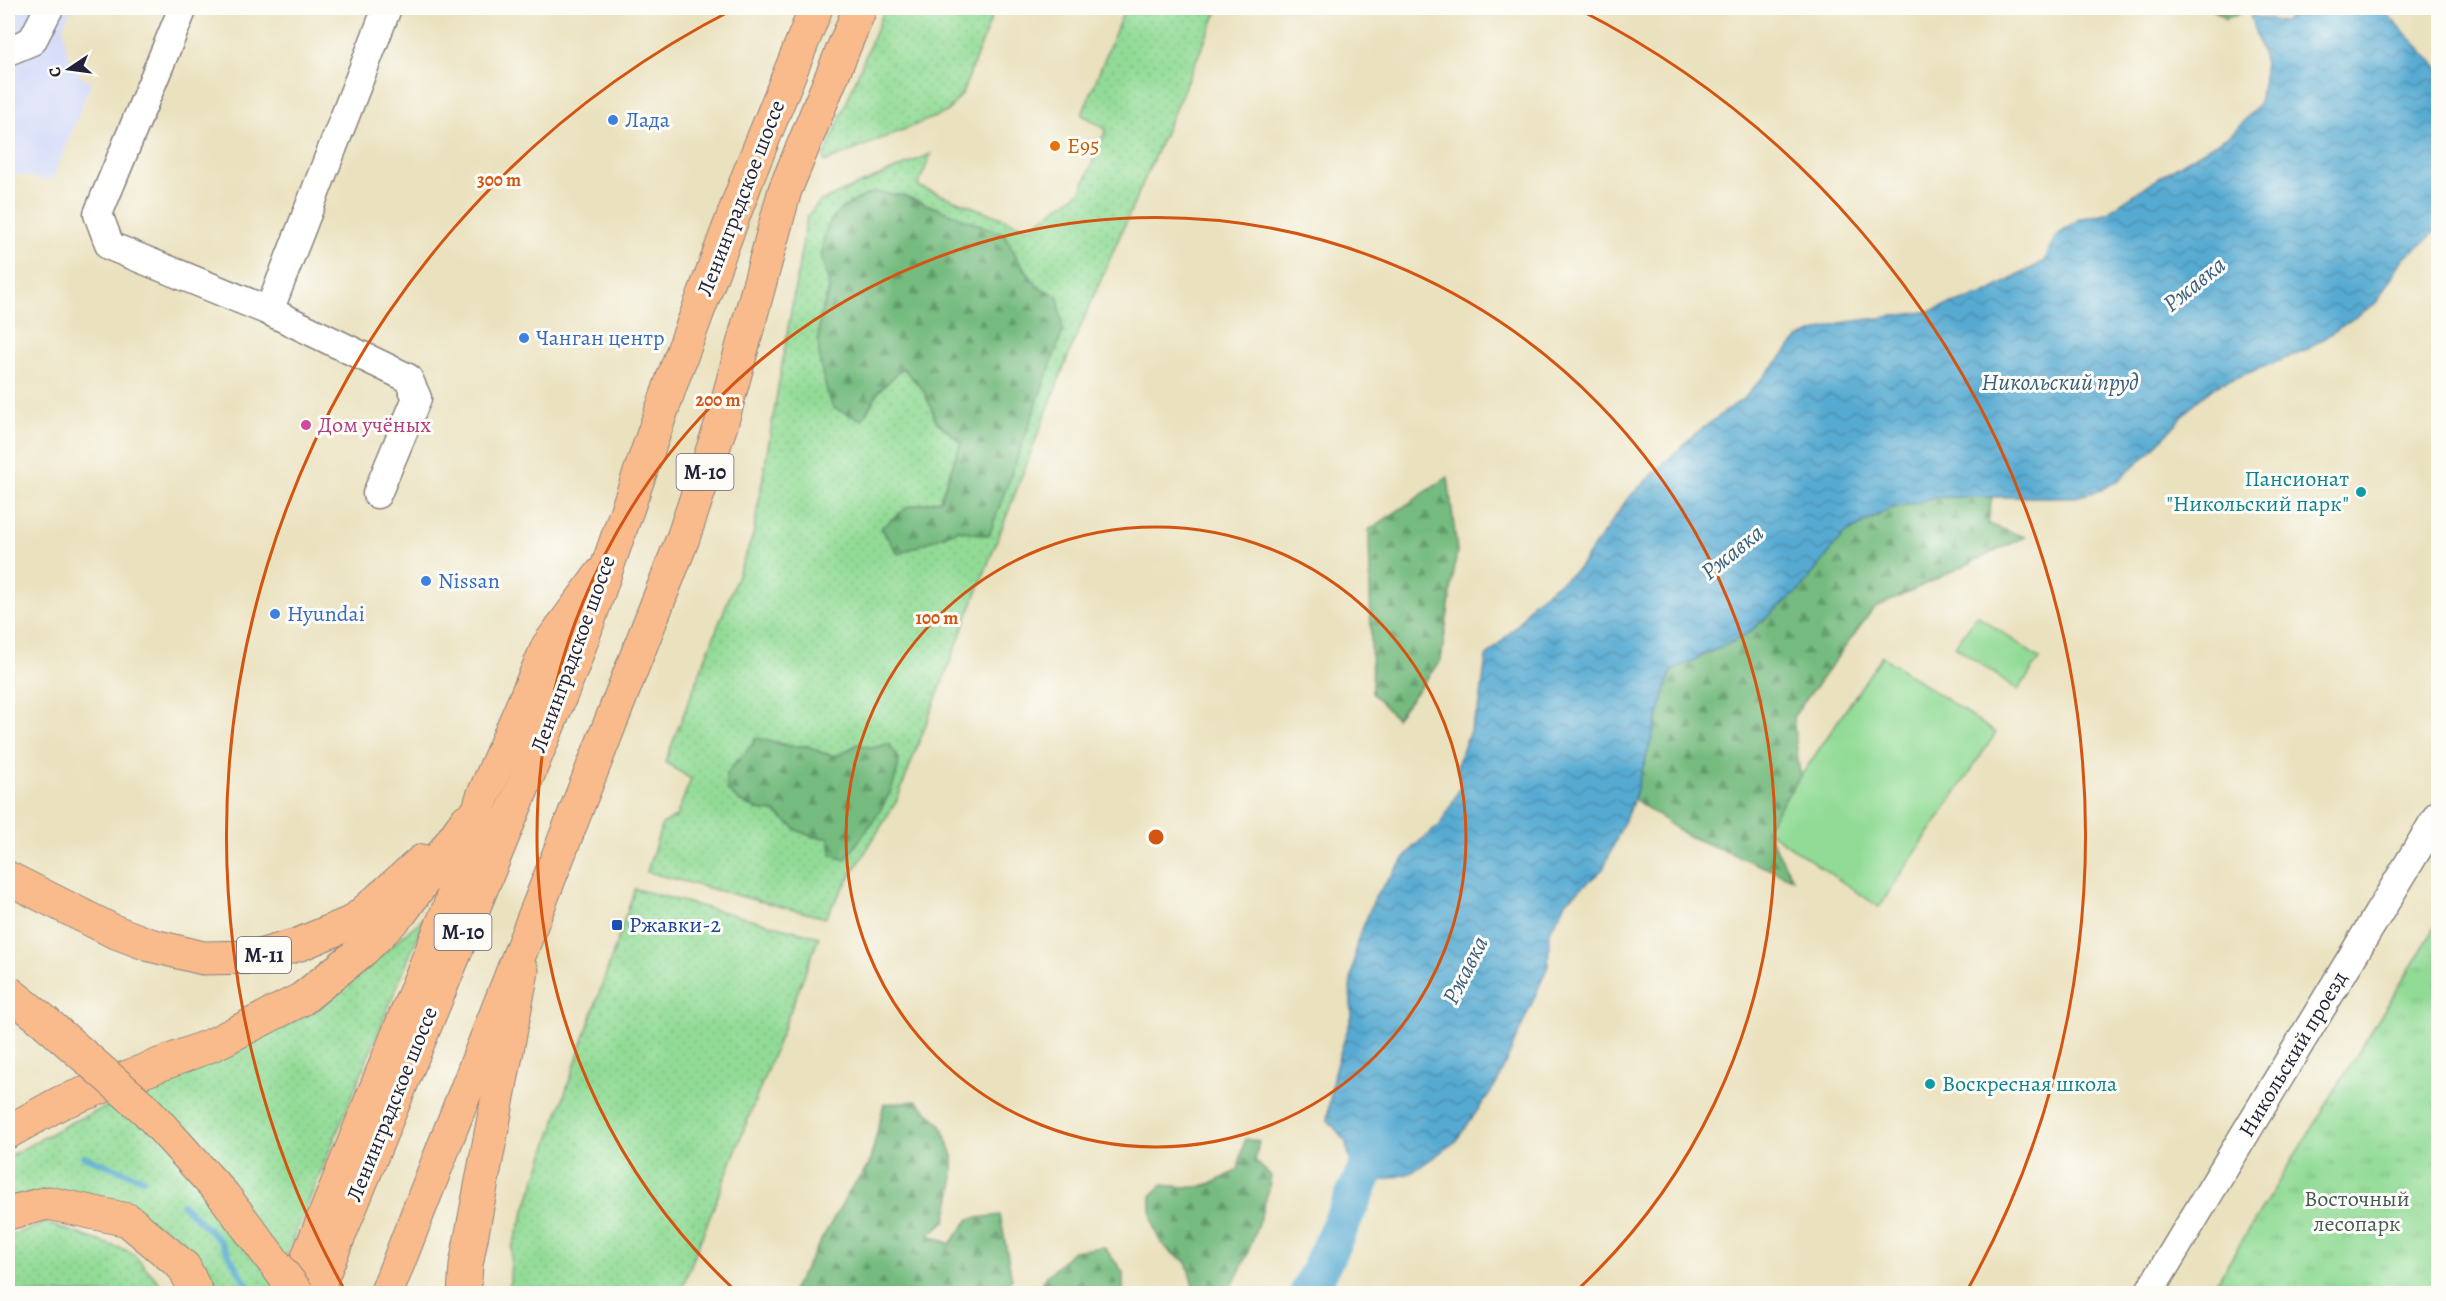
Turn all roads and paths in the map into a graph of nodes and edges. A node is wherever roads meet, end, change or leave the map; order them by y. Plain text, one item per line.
1 (49, 8) edge
2 (183, 8) edge
3 (387, 8) edge
4 (816, 8) edge
5 (860, 8) edge
6 (8, 51) edge
7 (269, 311) junction
8 (377, 494) dead end
9 (605, 568) junction
10 (482, 799) junction
11 (2439, 815) edge
12 (8, 878) edge
13 (529, 929) junction
14 (8, 992) edge
15 (8, 1132) edge
16 (8, 1213) edge
17 (197, 1293) edge
18 (293, 1293) edge
19 (298, 1293) edge
20 (315, 1293) edge
21 (386, 1293) edge
22 (464, 1293) edge
23 (2148, 1293) edge

1 - 6 street
2 - 7 street
3 - 7 street
4 - 9 main road, Ленинградское шоссе / М-10
5 - 13 main road, Ленинградское шоссе / М-10
7 - 8 street
9 - 10 main road, М-10
9 - 20 main road, Ленинградское шоссе / М-10
10 - 12 main road, М-11
10 - 15 main road
10 - 18 main road, М-10
11 - 23 street, Никольский проезд
13 - 21 main road, Ленинградское шоссе / М-10
13 - 22 main road
14 - 19 main road, bridge
16 - 17 main road

